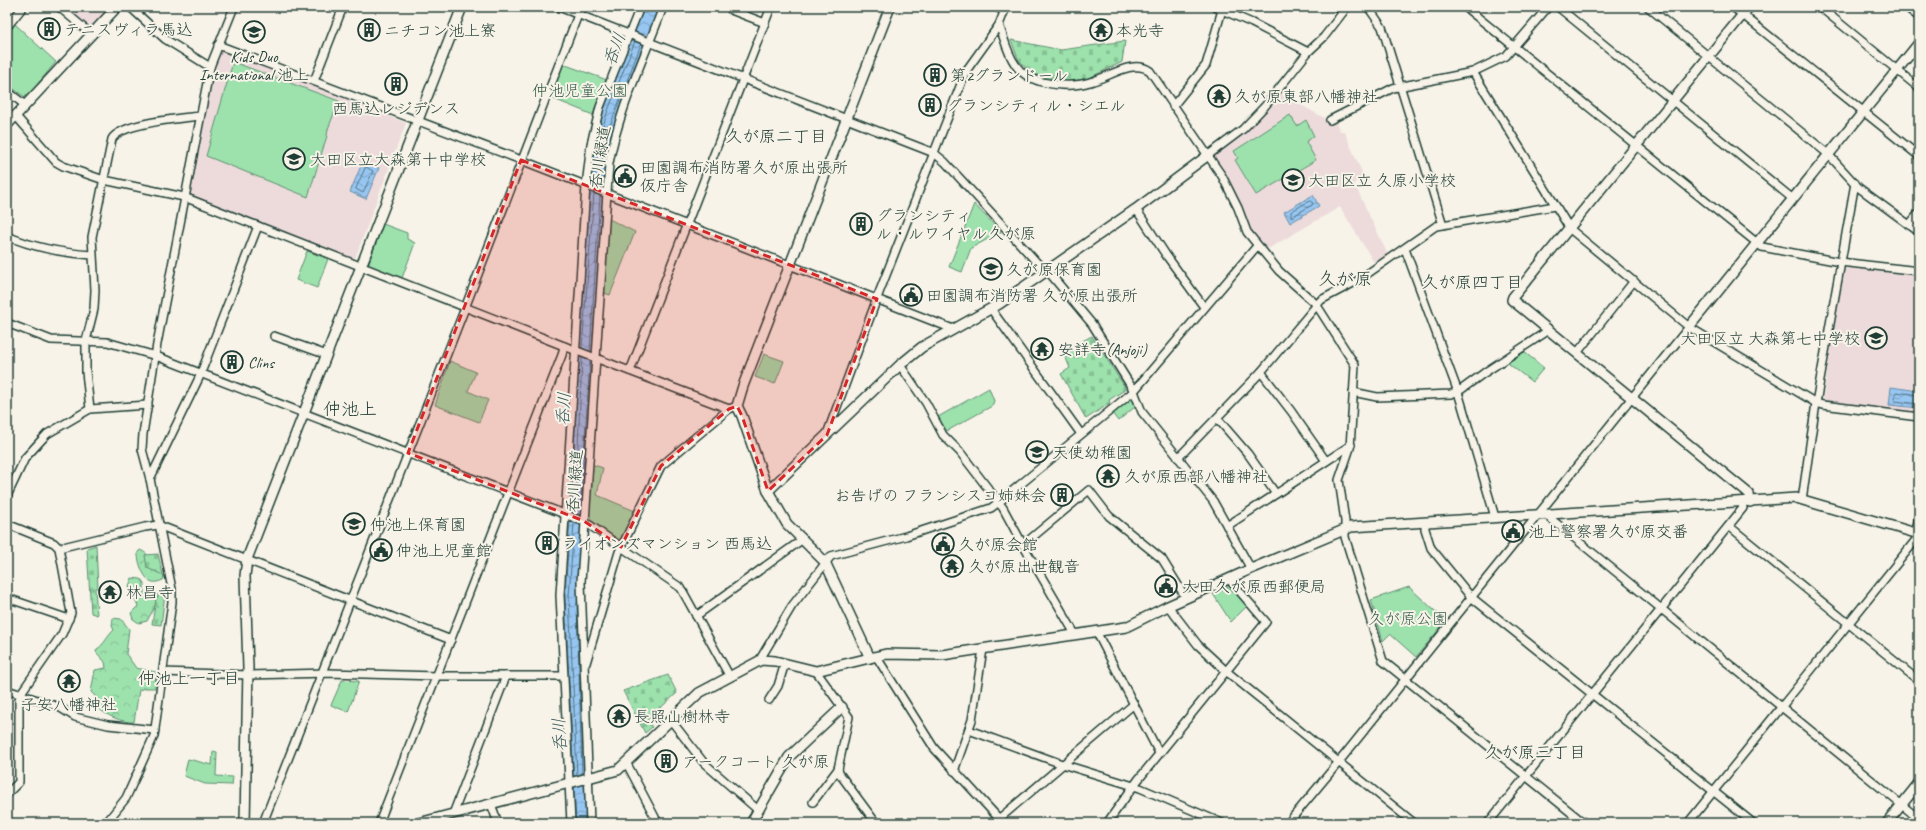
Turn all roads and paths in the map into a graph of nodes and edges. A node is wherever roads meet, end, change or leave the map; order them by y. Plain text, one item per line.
1 (22, 7) edge
2 (58, 7) edge
3 (117, 7) edge
4 (130, 7) edge
5 (234, 7) edge
6 (343, 7) edge
7 (462, 7) edge
8 (559, 7) edge
9 (581, 7) edge
10 (640, 7) edge
11 (663, 7) edge
12 (771, 7) edge
13 (890, 7) edge
14 (1336, 7) edge
15 (1368, 7) edge
16 (1465, 7) edge
17 (1548, 7) edge
18 (1558, 7) edge
19 (1648, 7) edge
20 (1733, 7) edge
21 (1749, 7) edge
22 (1820, 7) edge
23 (1906, 7) edge
24 (1003, 8) edge
25 (1218, 9) edge
26 (731, 10) dead end
27 (1345, 10) edge
28 (578, 14) junction
29 (1742, 15) junction
30 (1919, 17) edge
31 (765, 23) junction
32 (999, 25) junction
33 (7, 27) edge
34 (90, 34) junction
35 (630, 35) junction
36 (648, 42) junction
37 (1919, 43) edge
38 (218, 45) junction
39 (1515, 47) junction
40 (1308, 52) junction
41 (1709, 57) junction
42 (210, 67) junction
43 (1897, 70) junction
44 (1473, 72) junction
45 (744, 78) junction
46 (314, 81) junction
47 (1400, 88) junction
48 (1919, 88) edge
49 (7, 91) edge
50 (1673, 101) junction
51 (25, 105) junction
52 (1173, 106) junction
53 (1862, 112) junction
54 (16, 115) junction
55 (200, 116) junction
56 (846, 119) junction
57 (418, 120) junction
58 (1330, 120) dead end
59 (7, 125) edge
60 (1637, 146) junction
61 (934, 153) junction
62 (1828, 154) junction
63 (1207, 156) junction
64 (1919, 156) edge
65 (521, 160) junction
66 (104, 180) junction
67 (1855, 183) junction
68 (588, 186) junction
69 (606, 193) junction
70 (184, 197) junction
71 (1793, 199) junction
72 (1555, 206) junction
73 (1136, 209) junction
74 (1919, 213) edge
75 (1443, 224) junction
76 (686, 225) junction
77 (1909, 225) junction
78 (258, 226) junction
79 (1570, 229) junction
80 (1919, 232) edge
81 (7, 236) edge
82 (1757, 243) junction
83 (1257, 246) junction
84 (1405, 249) junction
85 (92, 255) junction
86 (1840, 262) junction
87 (789, 265) junction
88 (361, 267) junction
89 (1047, 270) junction
90 (1919, 271) edge
91 (1634, 281) junction
92 (877, 299) junction
93 (1316, 304) junction
94 (1204, 307) junction
95 (465, 308) junction
96 (991, 309) junction
97 (7, 323) edge
98 (1689, 327) junction
99 (953, 329) junction
100 (1549, 330) junction
101 (274, 336) dead end
102 (86, 341) junction
103 (564, 346) junction
104 (576, 351) junction
105 (1577, 353) junction
106 (327, 355) junction
107 (156, 356) junction
108 (595, 358) junction
109 (900, 365) junction
110 (630, 371) junction
111 (1261, 372) junction
112 (201, 373) junction
113 (1134, 391) junction
114 (1353, 392) junction
115 (1458, 392) junction
116 (1632, 398) junction
117 (1816, 403) junction
118 (148, 405) junction
119 (733, 407) junction
120 (90, 410) junction
121 (304, 414) junction
122 (1919, 417) edge
123 (1217, 418) junction
124 (1081, 434) junction
125 (827, 435) junction
126 (1351, 445) junction
127 (408, 453) junction
128 (1178, 458) junction
129 (1326, 461) junction
130 (150, 479) junction
131 (768, 491) junction
132 (507, 492) junction
133 (1276, 494) junction
134 (7, 496) edge
135 (1802, 500) junction
136 (999, 502) junction
137 (1746, 502) junction
138 (566, 514) junction
139 (1541, 514) junction
140 (1919, 514) edge
141 (1495, 517) junction
142 (585, 522) junction
143 (1425, 522) junction
144 (7, 524) edge
145 (158, 525) junction
146 (1227, 526) junction
147 (1729, 526) junction
148 (1345, 528) junction
149 (1918, 534) edge
150 (803, 540) junction
151 (1023, 545) junction
152 (622, 547) junction
153 (59, 548) junction
154 (247, 559) junction
155 (825, 562) junction
156 (1251, 569) junction
157 (1229, 579) junction
158 (1471, 597) junction
159 (7, 598) edge
160 (1186, 598) junction
161 (350, 599) junction
162 (1168, 606) junction
163 (1661, 610) junction
164 (696, 616) junction
165 (69, 619) junction
166 (1848, 624) junction
167 (1096, 632) junction
168 (1075, 634) junction
169 (451, 640) junction
170 (983, 649) junction
171 (873, 657) junction
172 (759, 661) junction
173 (785, 663) junction
174 (584, 669) junction
175 (816, 671) junction
176 (1226, 671) junction
177 (163, 672) junction
178 (322, 673) junction
179 (248, 675) junction
180 (437, 676) junction
181 (506, 676) junction
182 (563, 676) junction
183 (730, 677) junction
184 (1404, 679) junction
185 (1919, 681) edge
186 (7, 690) edge
187 (21, 693) junction
188 (1593, 694) junction
189 (769, 700) dead end
190 (1134, 704) junction
191 (842, 707) junction
192 (1781, 707) junction
193 (670, 719) junction
194 (155, 730) junction
195 (969, 730) junction
196 (1160, 754) junction
197 (626, 762) junction
198 (1338, 763) junction
199 (1062, 764) junction
200 (838, 769) junction
201 (954, 771) junction
202 (1525, 776) junction
203 (588, 778) junction
204 (571, 782) junction
205 (1919, 783) edge
206 (1134, 786) junction
207 (1713, 791) junction
208 (7, 794) edge
209 (813, 802) dead end
210 (491, 804) junction
211 (1902, 805) junction
212 (758, 810) junction
213 (453, 814) junction
214 (1919, 819) edge
215 (998, 821) edge
216 (106, 823) edge
217 (245, 823) edge
218 (263, 823) edge
219 (379, 823) edge
220 (419, 823) edge
221 (498, 823) edge
222 (571, 823) edge
223 (590, 823) edge
224 (658, 823) edge
225 (751, 823) edge
226 (876, 823) edge
227 (1107, 823) edge
228 (1222, 823) edge
229 (1288, 823) edge
230 (1414, 823) edge
231 (1488, 823) edge
232 (1584, 823) edge
233 (1688, 823) edge
234 (1753, 823) edge
235 (1887, 823) edge

1 - 33 street
2 - 34 street
3 - 34 street
4 - 42 street
5 - 38 street
6 - 46 street
7 - 57 street
8 - 28 street
9 - 28 street
10 - 35 street
11 - 36 street, 呑川緑道
12 - 31 street
13 - 56 street
14 - 27 street
15 - 47 street
16 - 39 street
17 - 39 street
18 - 50 street
19 - 41 street
20 - 29 street
21 - 29 street
22 - 43 street
23 - 30 street
24 - 32 street
25 - 40 street
25 - 52 street
26 - 31 street
27 - 40 street
28 - 35 street
28 - 65 street
29 - 41 street
29 - 53 street
31 - 45 street
32 - 52 street
32 - 61 street
34 - 51 street
35 - 36 street
35 - 68 street
36 - 45 street
36 - 69 street, 呑川緑道
37 - 43 street
38 - 42 street
38 - 46 street
39 - 44 street
39 - 60 street
40 - 63 street
41 - 50 street
41 - 62 street
42 - 55 street
43 - 48 street
43 - 53 street
44 - 47 street
44 - 72 street
45 - 56 street
45 - 76 street
46 - 57 street
47 - 58 street
47 - 75 street
49 - 51 street
50 - 60 street
50 - 71 street
51 - 54 street
52 - 63 street
53 - 62 street
53 - 64 street
54 - 59 street
54 - 66 street
55 - 66 street
55 - 70 street
56 - 61 street
56 - 87 street
57 - 65 street
57 - 88 street
60 - 79 street
60 - 82 street
61 - 89 street
61 - 92 street
62 - 67 street
62 - 71 street
63 - 73 street
63 - 83 street
65 - 68 street
65 - 95 street
66 - 70 street
66 - 85 street
67 - 77 street
67 - 86 street
68 - 69 street
68 - 104 street
69 - 76 street
69 - 108 street, 呑川緑道
70 - 78 street
70 - 107 street
71 - 82 street
72 - 75 street
72 - 79 street
73 - 89 street
73 - 94 street
74 - 77 street
75 - 84 street
76 - 87 street
76 - 110 street
77 - 80 street
78 - 88 street
78 - 112 street
79 - 91 street
79 - 100 street
81 - 85 street
82 - 86 street
82 - 98 street
83 - 93 street
83 - 94 street
84 - 93 street
84 - 115 street
85 - 102 street
86 - 90 street
86 - 117 street
87 - 92 street
87 - 119 street
88 - 95 street
88 - 106 street
89 - 96 street
89 - 113 street
91 - 98 street
91 - 105 street
92 - 99 street
92 - 125 street
93 - 111 street
93 - 114 street
94 - 113 street
95 - 103 street
95 - 127 street
96 - 99 street
96 - 124 street
97 - 102 street
98 - 116 street
98 - 117 street
99 - 109 street
100 - 105 street
100 - 115 street
101 - 106 street
102 - 107 street
102 - 120 street
103 - 104 street
103 - 132 street
104 - 108 street
104 - 138 street
105 - 116 street
106 - 121 street
107 - 112 street
107 - 118 street
108 - 110 street
108 - 142 street, 呑川緑道
109 - 125 street
109 - 136 street
110 - 119 street
111 - 123 street
111 - 129 street
112 - 121 street
112 - 130 street
113 - 124 street
113 - 128 street
114 - 115 street
114 - 126 street
115 - 141 street
116 - 137 street
116 - 139 street
117 - 122 street
117 - 135 street
118 - 120 street
118 - 130 street
119 - 131 street
119 - 152 street
120 - 134 street
121 - 127 street
121 - 154 street
123 - 128 street
123 - 133 street
124 - 136 street
125 - 131 street
126 - 129 street
126 - 148 street
127 - 132 street
127 - 161 street
128 - 146 street
129 - 133 street
130 - 145 street
131 - 150 street
132 - 138 street
132 - 169 street
133 - 146 street
135 - 137 street
135 - 149 street
136 - 151 street
136 - 155 street
137 - 139 street
137 - 147 street
138 - 142 street
138 - 182 street
139 - 141 street
139 - 158 street
139 - 163 street
140 - 149 street
141 - 143 street
142 - 152 street
142 - 174 street, 呑川緑道
143 - 148 street
143 - 158 street
144 - 153 street
145 - 153 street
145 - 154 street
145 - 177 street
146 - 156 street
147 - 163 street
147 - 166 street
148 - 156 street
148 - 184 street
149 - 166 street
150 - 155 street
150 - 164 street
151 - 160 street
151 - 168 street
152 - 164 street
152 - 174 street
153 - 165 street
154 - 161 street
154 - 179 street
155 - 171 street
155 - 172 street
156 - 157 street
157 - 160 street
157 - 176 street
158 - 184 street
158 - 188 street
159 - 165 street
160 - 162 street
161 - 169 street
161 - 178 street
162 - 167 street
162 - 176 street
163 - 188 street
163 - 192 street
164 - 183 street
165 - 187 street
166 - 185 street
166 - 192 street
167 - 168 street
167 - 190 street
168 - 170 street
169 - 180 street
170 - 171 street
170 - 195 street
171 - 175 street
171 - 201 street
172 - 173 street
172 - 183 street
173 - 175 street
173 - 189 street
174 - 203 street, 呑川緑道
175 - 191 street
176 - 196 street
176 - 198 street
177 - 179 street
177 - 194 street
178 - 179 street
178 - 180 street
178 - 218 street
179 - 217 street
180 - 181 street
180 - 219 street
181 - 182 street
181 - 213 street
182 - 204 street
183 - 193 street
184 - 198 street
184 - 202 street
186 - 187 street
187 - 194 street
187 - 208 street
188 - 202 street
188 - 207 street
190 - 196 street
190 - 199 street
191 - 200 street
191 - 212 street
192 - 207 street
192 - 211 street
193 - 197 street
193 - 212 street
194 - 216 street
195 - 199 street
195 - 201 street
196 - 206 street
197 - 203 street
197 - 224 street
198 - 229 street
198 - 230 street
199 - 206 street
199 - 215 street
200 - 209 street
200 - 226 street
201 - 215 street
202 - 231 street
202 - 232 street
203 - 204 street
203 - 223 street, 呑川緑道
204 - 210 street
204 - 222 street
205 - 211 street
206 - 227 street
206 - 228 street
207 - 233 street
207 - 234 street
210 - 213 street
210 - 221 street
211 - 214 street
211 - 235 street
212 - 225 street
213 - 220 street

